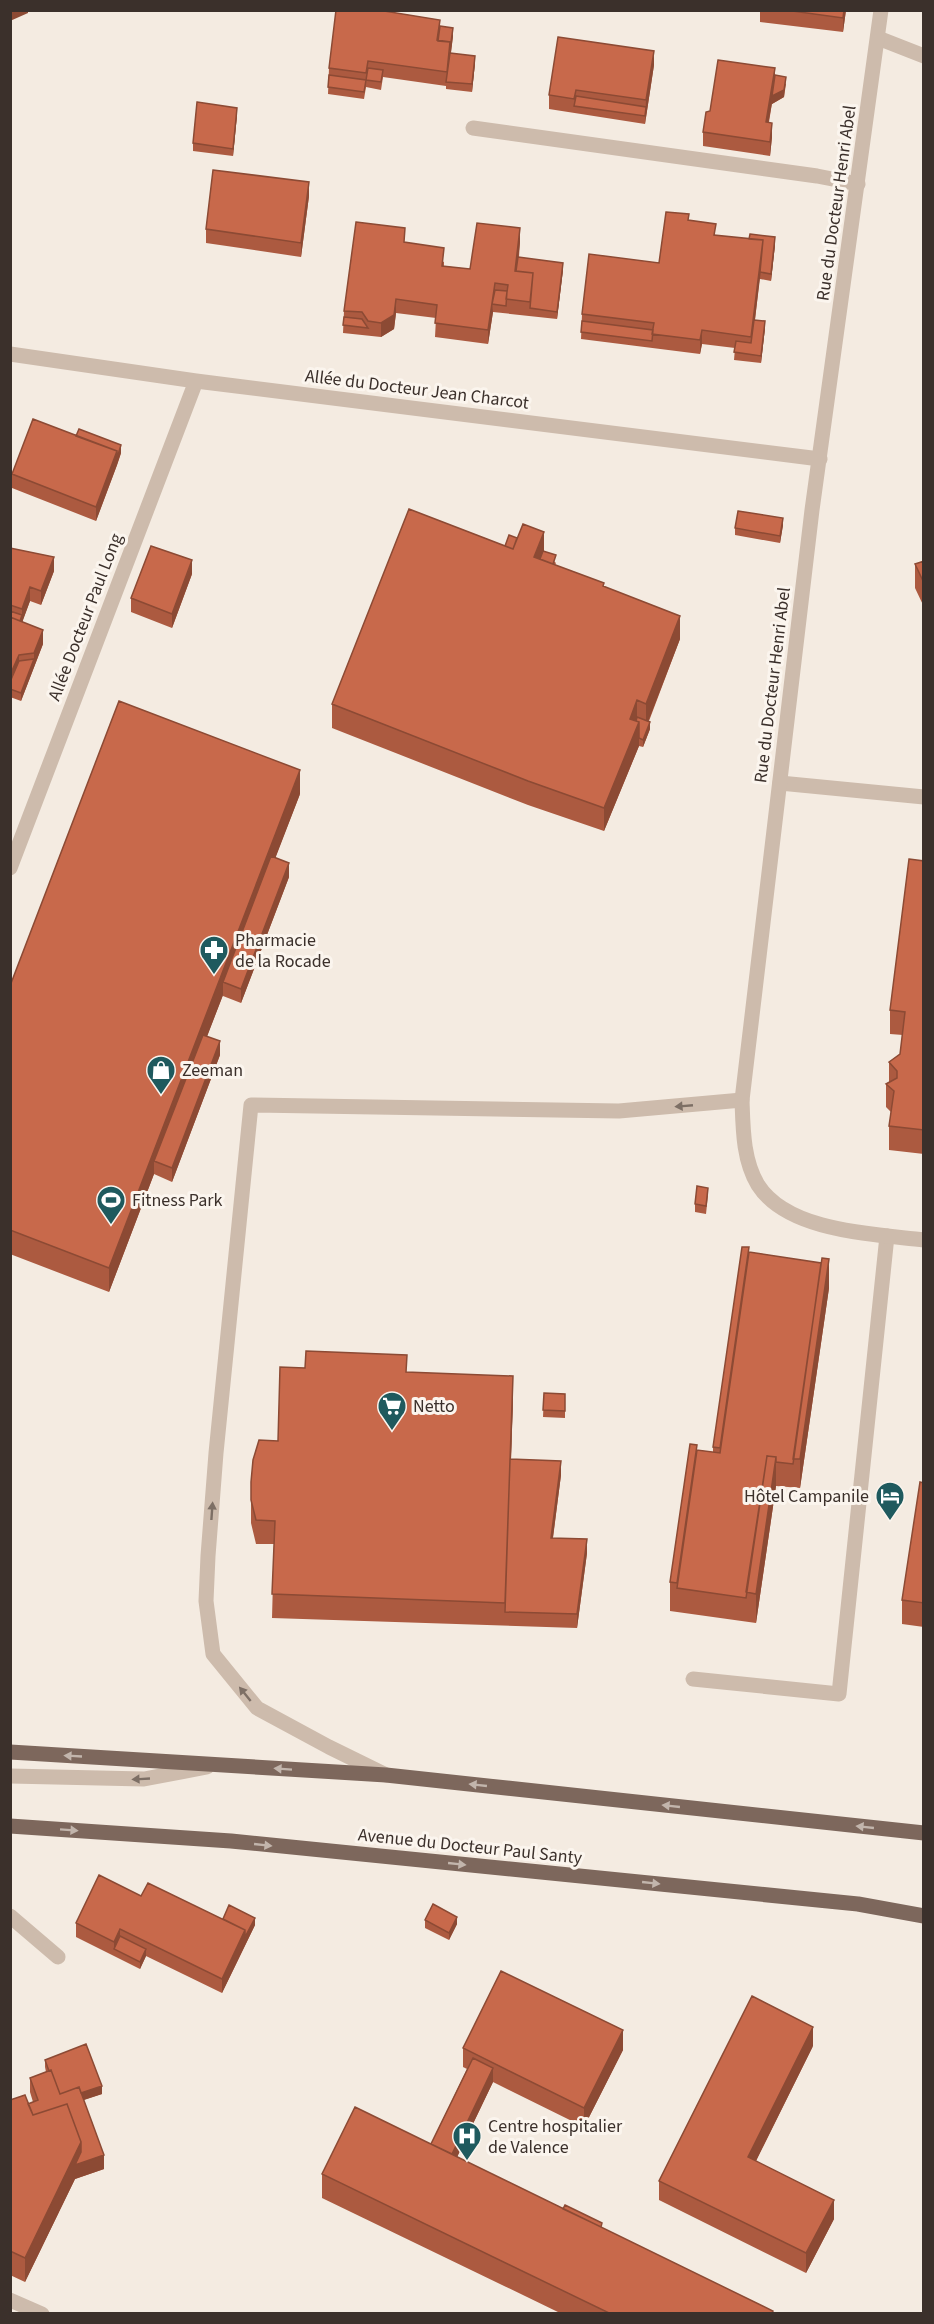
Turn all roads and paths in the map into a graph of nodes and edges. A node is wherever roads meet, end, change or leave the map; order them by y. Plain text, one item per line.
1 (881, 10) edge
2 (878, 38) junction
3 (924, 56) edge
4 (473, 128) dead end
5 (858, 184) junction
6 (10, 354) edge
7 (196, 381) junction
8 (820, 459) junction
9 (780, 783) junction
10 (924, 797) edge
11 (10, 868) edge
12 (742, 1100) junction
13 (887, 1236) junction
14 (924, 1240) edge
15 (693, 1679) dead end
16 (10, 1752) edge
17 (219, 1765) junction
18 (386, 1775) junction
19 (10, 1776) edge
20 (10, 1826) edge
21 (924, 1833) edge
22 (10, 1916) edge
23 (924, 1916) edge
24 (58, 1957) dead end
25 (10, 2300) edge
26 (42, 2313) edge

1 - 2 street, Rue du Docteur Henri Abel
2 - 3 street
2 - 5 street, Rue du Docteur Henri Abel
4 - 5 street
5 - 8 street, Rue du Docteur Henri Abel
6 - 7 street, Allée du Docteur Jean Charcot
7 - 8 street, Allée du Docteur Jean Charcot
7 - 11 street, Allée Docteur Paul Long
8 - 9 street, Rue du Docteur Henri Abel
9 - 10 street
9 - 12 street, Rue du Docteur Henri Abel
12 - 13 street, Rue du Docteur Henri Abel
12 - 18 street
13 - 14 street, Rue du Docteur Henri Abel
13 - 15 street
17 -> 16 main road
18 -> 17 main road
17 -> 19 street
21 -> 18 main road
20 -> 23 main road, Avenue du Docteur Paul Santy
22 - 24 street
25 - 26 street

